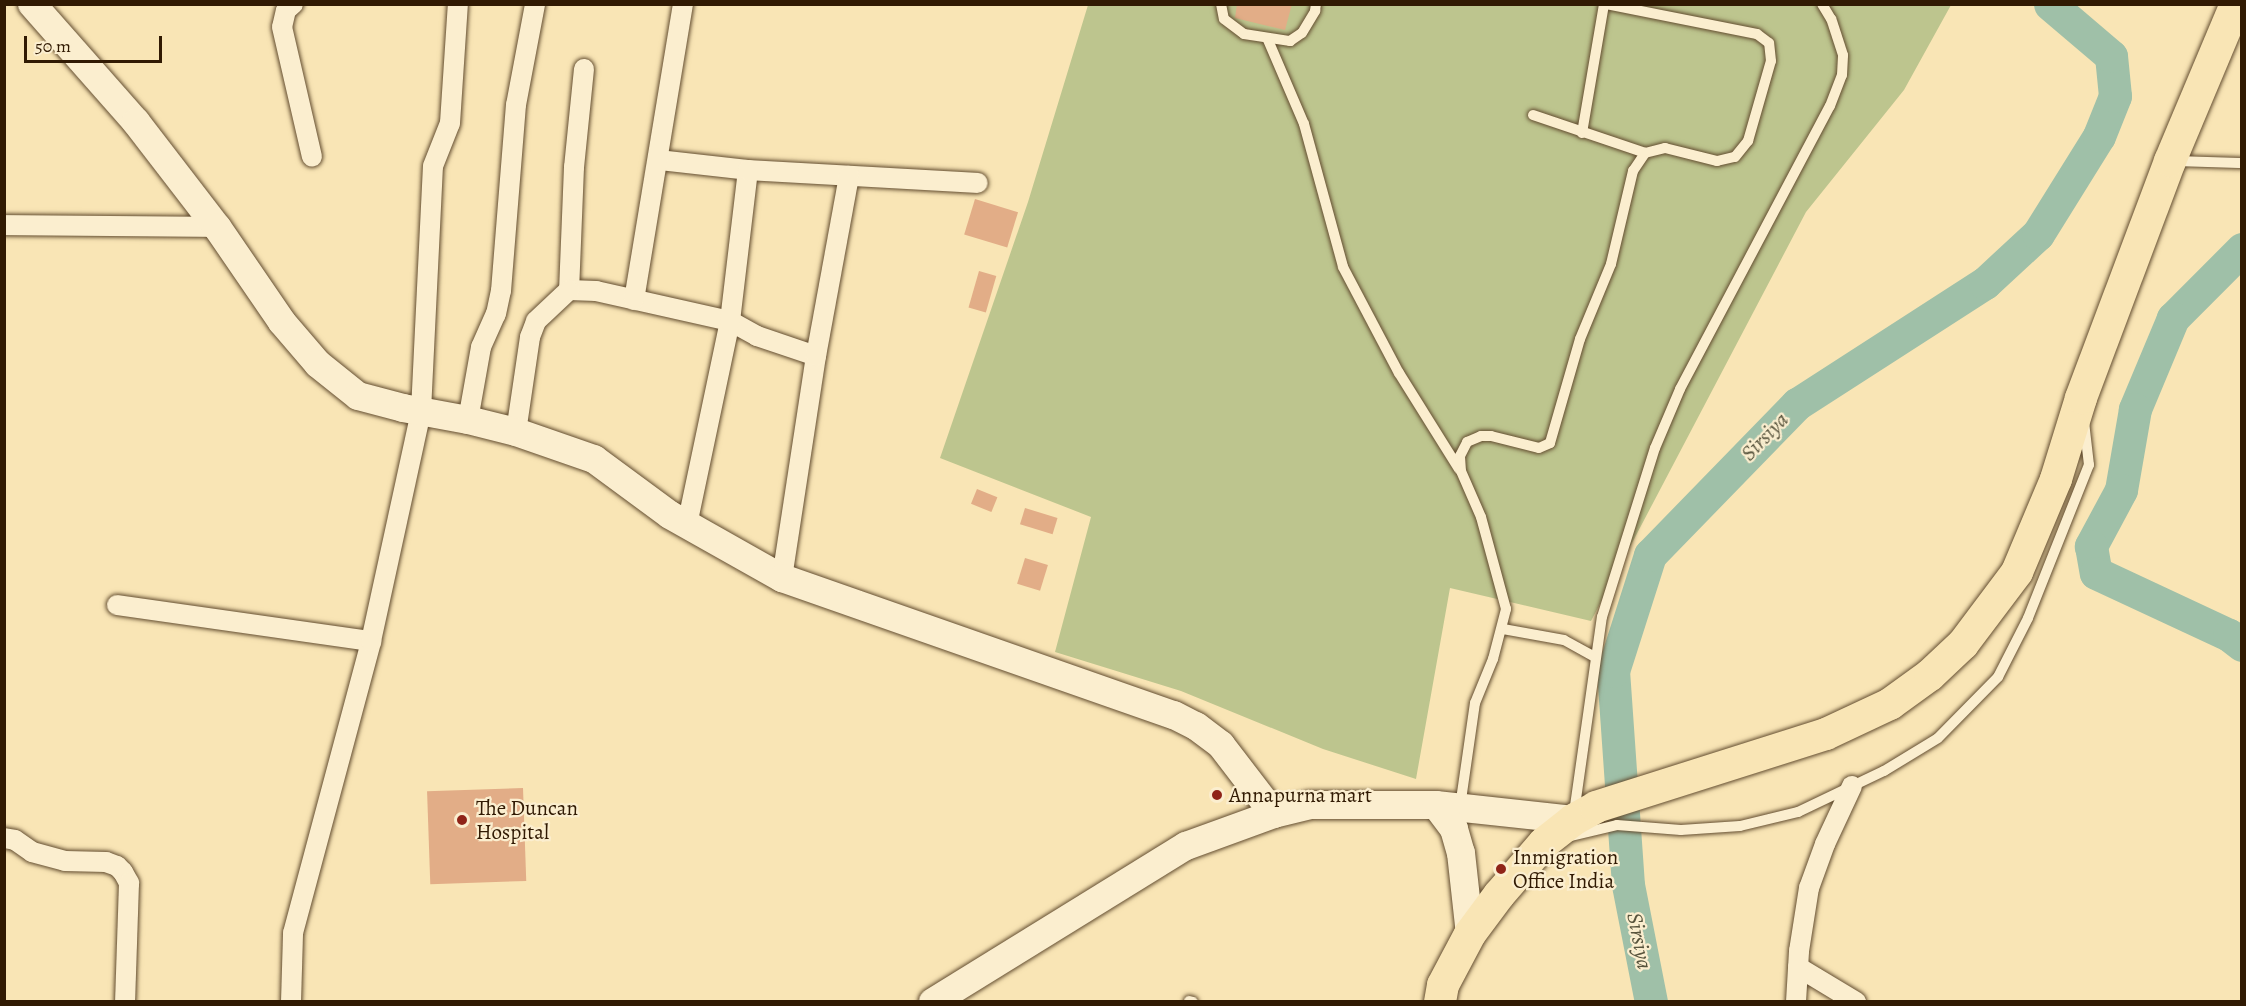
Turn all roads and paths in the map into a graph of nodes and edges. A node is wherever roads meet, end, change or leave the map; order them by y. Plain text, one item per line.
1 (32, 4) edge
2 (293, 4) edge
3 (458, 4) edge
4 (535, 4) edge
5 (683, 4) edge
6 (1221, 4) edge
7 (1316, 4) edge
8 (1605, 4) edge
9 (1822, 4) edge
10 (2236, 4) edge
11 (1268, 40) junction
12 (584, 69) dead end
13 (1533, 115) dead end
14 (1582, 133) junction
15 (1646, 153) junction
16 (312, 157) dead end
17 (659, 160) junction
18 (2170, 161) junction
19 (2241, 163) edge
20 (748, 170) junction
21 (849, 176) junction
22 (978, 183) dead end
23 (4, 225) edge
24 (217, 227) junction
25 (569, 290) junction
26 (634, 300) junction
27 (730, 321) junction
28 (816, 356) junction
29 (2080, 398) junction
30 (421, 411) junction
31 (468, 420) junction
32 (516, 432) junction
33 (1461, 471) junction
34 (687, 525) junction
35 (782, 578) junction
36 (117, 605) dead end
37 (1503, 629) junction
38 (370, 641) junction
39 (1595, 657) junction
40 (1852, 786) junction
41 (1448, 807) junction
42 (1274, 814) junction
43 (1595, 817) junction
44 (4, 838) edge
45 (1544, 843) junction
46 (1470, 934) junction
47 (1798, 967) junction
48 (1189, 1001) edge
49 (125, 1002) edge
50 (291, 1002) edge
51 (933, 1002) edge
52 (1193, 1002) edge
53 (1440, 1002) edge
54 (1796, 1002) edge
55 (1856, 1002) edge

1 - 24 street
2 - 16 street
3 - 30 street
4 - 31 street
5 - 17 street
6 - 11 lane
7 - 11 lane
8 - 14 lane
8 - 15 lane
9 - 39 lane
10 - 18 main road
11 - 33 lane
12 - 25 street
13 - 14 lane
14 - 15 lane
15 - 33 lane
17 - 20 street
17 - 26 street
18 - 19 lane
18 - 29 main road
20 - 21 street
20 - 27 street
21 - 22 street
21 - 28 street
23 - 24 street
24 - 30 street
25 - 26 street
25 - 32 street
26 - 27 street
27 - 28 street
27 - 34 street
28 - 35 street
29 - 40 lane
29 - 43 main road
30 - 31 street
30 - 38 street
31 - 32 street
32 - 34 street
33 - 37 lane
34 - 35 street
35 - 42 street
36 - 38 street
37 - 39 lane
37 - 41 lane
38 - 50 street
39 - 43 lane
40 - 43 lane
40 - 47 street
41 - 42 street
41 - 43 street
41 - 46 street
42 - 51 street
43 - 45 main road
43 - 45 lane
44 - 49 street
45 - 46 main road
46 - 53 main road
47 - 54 street
47 - 55 street
48 - 52 lane

